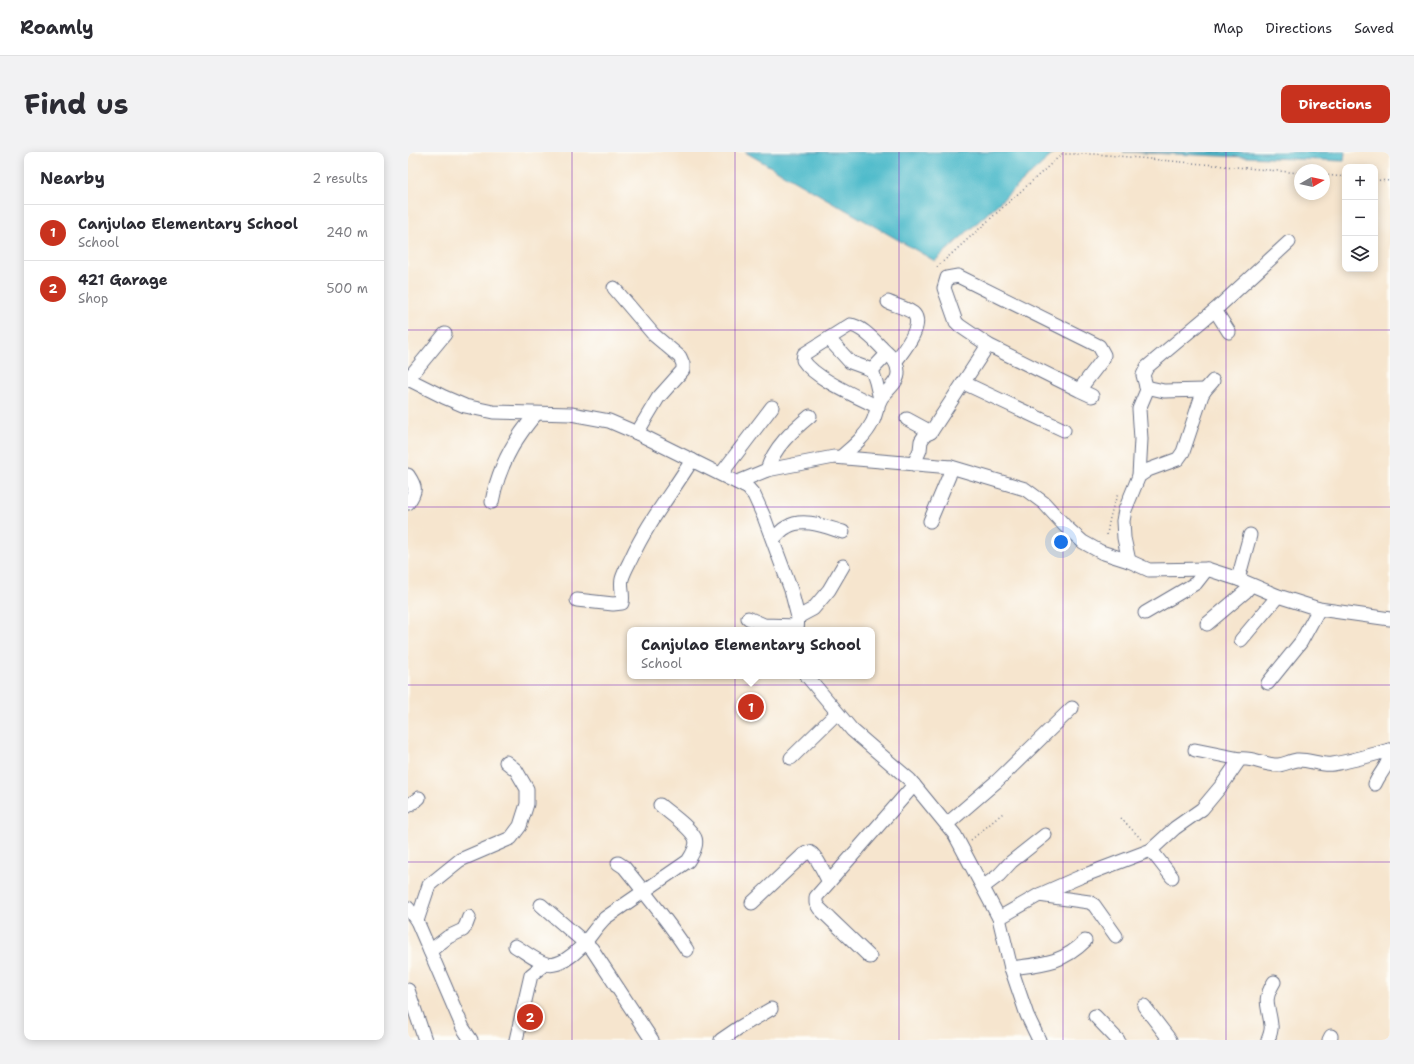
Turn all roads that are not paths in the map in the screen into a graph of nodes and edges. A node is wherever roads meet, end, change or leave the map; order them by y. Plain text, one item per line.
1 (1289, 242) dead end
2 (614, 288) dead end
3 (888, 302) dead end
4 (1215, 310) junction
5 (1230, 332) dead end
6 (444, 334) dead end
7 (829, 339) junction
8 (988, 345) junction
9 (892, 358) junction
10 (872, 370) junction
11 (408, 379) edge
12 (964, 383) junction
13 (1146, 387) junction
14 (1079, 390) junction
15 (1092, 396) dead end
16 (879, 403) junction
17 (772, 407) dead end
18 (536, 414) junction
19 (810, 416) dead end
20 (907, 419) dead end
21 (1064, 430) dead end
22 (931, 432) junction
23 (637, 433) junction
24 (841, 457) junction
25 (692, 460) junction
26 (914, 464) junction
27 (951, 467) junction
28 (767, 470) junction
29 (721, 474) junction
30 (408, 475) edge
31 (1139, 476) junction
32 (738, 482) junction
33 (408, 502) edge
34 (492, 502) dead end
35 (930, 521) dead end
36 (843, 532) dead end
37 (1250, 535) dead end
38 (773, 540) junction
39 (1129, 561) junction
40 (843, 566) dead end
41 (1208, 569) junction
42 (1238, 578) junction
43 (1251, 585) junction
44 (1278, 596) junction
45 (577, 600) dead end
46 (1319, 609) junction
47 (1145, 613) dead end
48 (1390, 619) edge
49 (754, 624) edge
50 (797, 624) edge
51 (1207, 624) dead end
52 (1241, 640) dead end
53 (809, 679) edge
54 (1268, 683) dead end
55 (1072, 708) dead end
56 (837, 713) junction
57 (1195, 750) dead end
58 (1390, 750) edge
59 (791, 758) dead end
60 (1240, 759) junction
61 (506, 762) dead end
62 (1375, 784) dead end
63 (914, 785) junction
64 (419, 798) dead end
65 (660, 805) dead end
66 (408, 806) edge
67 (947, 824) junction
68 (1045, 835) dead end
69 (1151, 850) junction
70 (618, 863) dead end
71 (1172, 877) dead end
72 (829, 882) junction
73 (983, 887) junction
74 (644, 892) junction
75 (1039, 895) junction
76 (752, 903) dead end
77 (541, 905) dead end
78 (408, 908) edge
79 (469, 917) dead end
80 (999, 918) junction
81 (417, 921) junction
82 (1116, 936) dead end
83 (1085, 942) dead end
84 (586, 943) junction
85 (515, 946) dead end
86 (686, 950) dead end
87 (430, 951) junction
88 (870, 957) dead end
89 (545, 964) junction
90 (1011, 968) junction
91 (1274, 982) dead end
92 (408, 990) edge
93 (1144, 1006) dead end
94 (771, 1009) dead end
95 (1095, 1016) dead end
96 (421, 1039) edge
97 (471, 1040) edge
98 (516, 1040) edge
99 (652, 1040) edge
100 (722, 1040) edge
101 (1039, 1040) edge
102 (1118, 1040) edge
103 (1170, 1040) edge
104 (1268, 1040) edge

1 - 4 street
2 - 23 street
3 - 9 street
4 - 5 street
4 - 13 street
6 - 11 street
7 - 9 street
7 - 10 street
7 - 16 street
8 - 12 street
8 - 14 street
8 - 14 street
9 - 10 street
9 - 16 street
10 - 16 street
11 - 18 street
12 - 21 street
12 - 22 street
13 - 31 street
13 - 31 street
14 - 15 street
16 - 24 street
17 - 29 street
18 - 23 street
18 - 34 street
19 - 28 street
20 - 22 street
22 - 26 street
23 - 25 street
24 - 26 street
24 - 28 street
25 - 29 street
25 - 45 street
26 - 27 street
27 - 35 street
27 - 39 street
28 - 32 street
29 - 32 street
30 - 33 street
31 - 39 street
32 - 38 street
36 - 38 street
37 - 42 street
38 - 50 street
39 - 41 street
40 - 50 street
41 - 42 street
41 - 47 street
42 - 43 street
43 - 44 street
43 - 51 street
44 - 46 street
44 - 52 street
46 - 48 street
46 - 54 street
49 - 50 street
53 - 56 street
55 - 67 street
56 - 59 street
56 - 63 street
57 - 60 street
58 - 60 street
58 - 62 street
60 - 69 street
61 - 81 street
63 - 67 street
63 - 72 street
64 - 66 street
65 - 74 street
67 - 73 street
68 - 73 street
69 - 71 street
69 - 75 street
70 - 74 street
72 - 76 street
72 - 88 street
73 - 80 street
74 - 84 street
74 - 86 street
75 - 80 street
75 - 82 street
77 - 84 street
78 - 81 street
79 - 87 street
80 - 90 street
81 - 87 street
83 - 90 street
84 - 89 street
84 - 99 street
85 - 89 street
87 - 97 street
89 - 98 street
90 - 101 street
91 - 104 street
92 - 96 street
93 - 103 street
94 - 100 street
95 - 102 street

